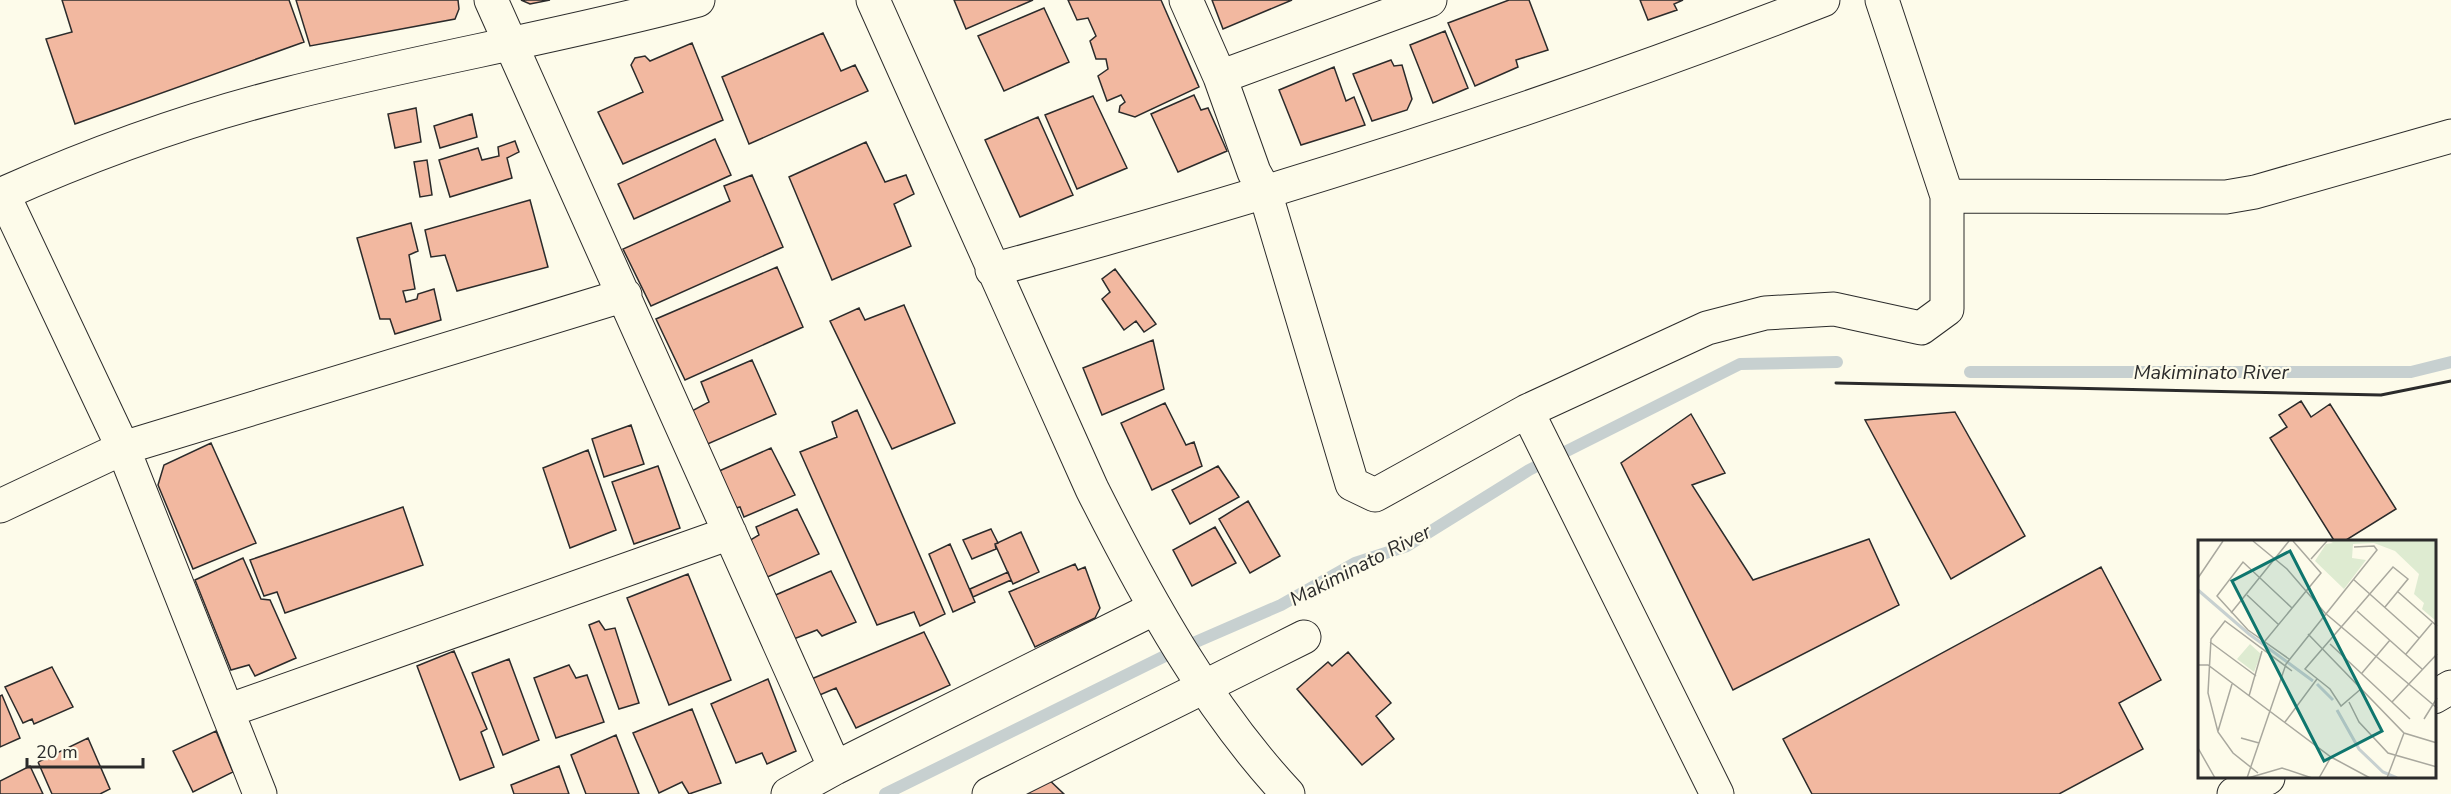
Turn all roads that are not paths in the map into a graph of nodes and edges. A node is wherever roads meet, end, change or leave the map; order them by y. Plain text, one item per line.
1 (491, 0) edge
2 (698, 0) edge
3 (873, 0) edge
4 (1186, 0) edge
5 (1430, 0) edge
6 (1823, 0) edge
7 (1882, 0) edge
8 (511, 44) junction
9 (1220, 77) junction
10 (2451, 136) edge
11 (1, 192) edge
12 (1265, 192) junction
13 (1947, 196) junction
14 (992, 270) junction
15 (625, 295) junction
16 (1527, 411) junction
17 (123, 448) junction
18 (0, 506) edge
19 (730, 533) junction
20 (1161, 618) junction
21 (1304, 637) dead end
22 (1201, 679) junction
23 (227, 711) junction
24 (835, 768) junction
25 (2264, 779) edge
26 (260, 794) edge
27 (788, 794) edge
28 (989, 794) edge
29 (1288, 794) edge
30 (1718, 794) edge
31 (2234, 794) edge

1 - 8 street
2 - 8 street
3 - 14 street
4 - 9 street
5 - 9 street
6 - 12 street
7 - 13 street
8 - 11 street
8 - 15 street
9 - 12 street
10 - 13 street
11 - 17 street
12 - 14 street
12 - 16 street
13 - 16 street
14 - 20 street
15 - 17 street
15 - 19 street
16 - 30 street
17 - 18 street
17 - 23 street
19 - 23 street
19 - 24 street
20 - 22 street
20 - 24 street
21 - 22 street
22 - 28 street
22 - 29 street
23 - 26 street
24 - 27 street
25 - 31 street

